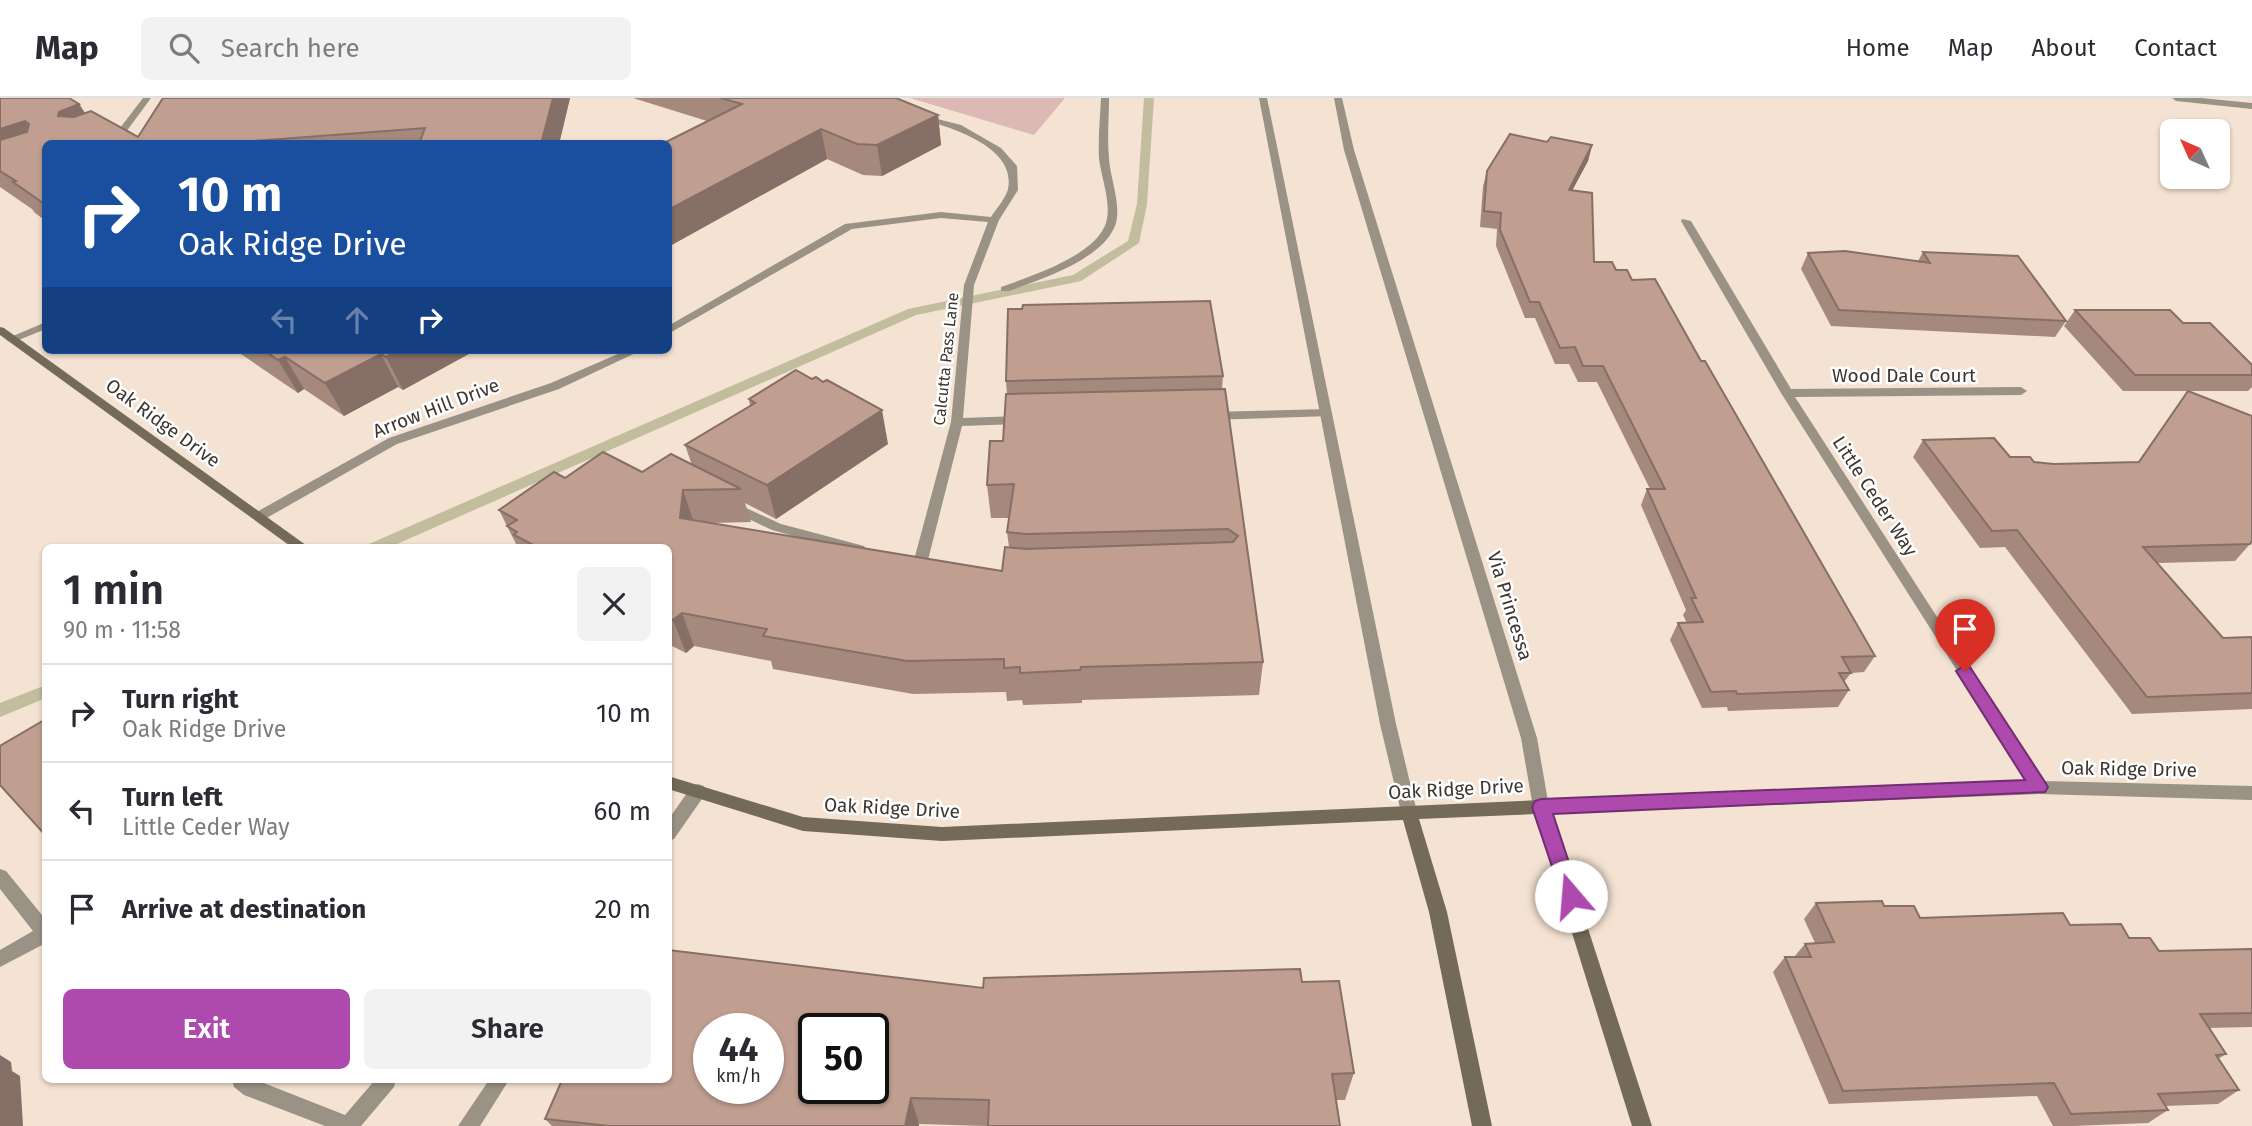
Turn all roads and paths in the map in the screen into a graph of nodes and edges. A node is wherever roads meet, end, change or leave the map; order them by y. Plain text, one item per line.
1 (147, 98) edge
2 (1105, 98) edge
3 (1263, 98) edge
4 (1338, 98) edge
5 (2176, 98) edge
6 (2252, 106) edge
7 (913, 114) edge
8 (94, 140) edge
9 (994, 220) junction
10 (1686, 221) dead end
11 (1004, 289) dead end
12 (42, 326) edge
13 (672, 329) edge
14 (0, 330) edge
15 (12, 339) junction
16 (626, 354) edge
17 (2021, 391) dead end
18 (1787, 393) junction
19 (1327, 413) junction
20 (1202, 416) edge
21 (1039, 420) edge
22 (957, 422) junction
23 (719, 498) edge
24 (258, 517) junction
25 (297, 544) edge
26 (868, 552) edge
27 (921, 560) edge
28 (672, 783) edge
29 (2039, 787) junction
30 (698, 791) junction
31 (2252, 793) edge
32 (1541, 807) junction
33 (1409, 812) junction
34 (672, 828) edge
35 (0, 877) edge
36 (42, 930) edge
37 (42, 936) edge
38 (0, 959) edge
39 (244, 1083) edge
40 (385, 1083) edge
41 (498, 1083) edge
42 (350, 1126) edge
43 (468, 1126) edge
44 (1482, 1126) edge
45 (1642, 1126) edge

1 - 8 street
2 - 11 street
3 - 19 street
4 - 32 street, Via Princessa
5 - 6 street
7 - 9 street, Calcutta Pass Lane
9 - 13 street
9 - 22 street, Calcutta Pass Lane
10 - 18 street, Little Ceder Way
12 - 15 street
14 - 15 main road, Oak Ridge Drive
15 - 24 main road, Oak Ridge Drive
16 - 24 street, Arrow Hill Drive
17 - 18 street, Wood Dale Court
18 - 29 street, Little Ceder Way
19 - 20 street
19 - 33 street
21 - 22 street
22 - 27 street, Calcutta Pass Lane
23 - 26 street
24 - 25 main road, Oak Ridge Drive
28 - 30 main road, Oak Ridge Drive
29 - 31 street, Oak Ridge Drive
29 - 32 street, Oak Ridge Drive
30 - 33 main road, Oak Ridge Drive
30 - 34 street
32 - 33 main road, Oak Ridge Drive
32 - 45 main road, Via Princessa
33 - 44 main road
35 - 36 street
37 - 38 street
39 - 42 street
40 - 42 street
41 - 43 street

